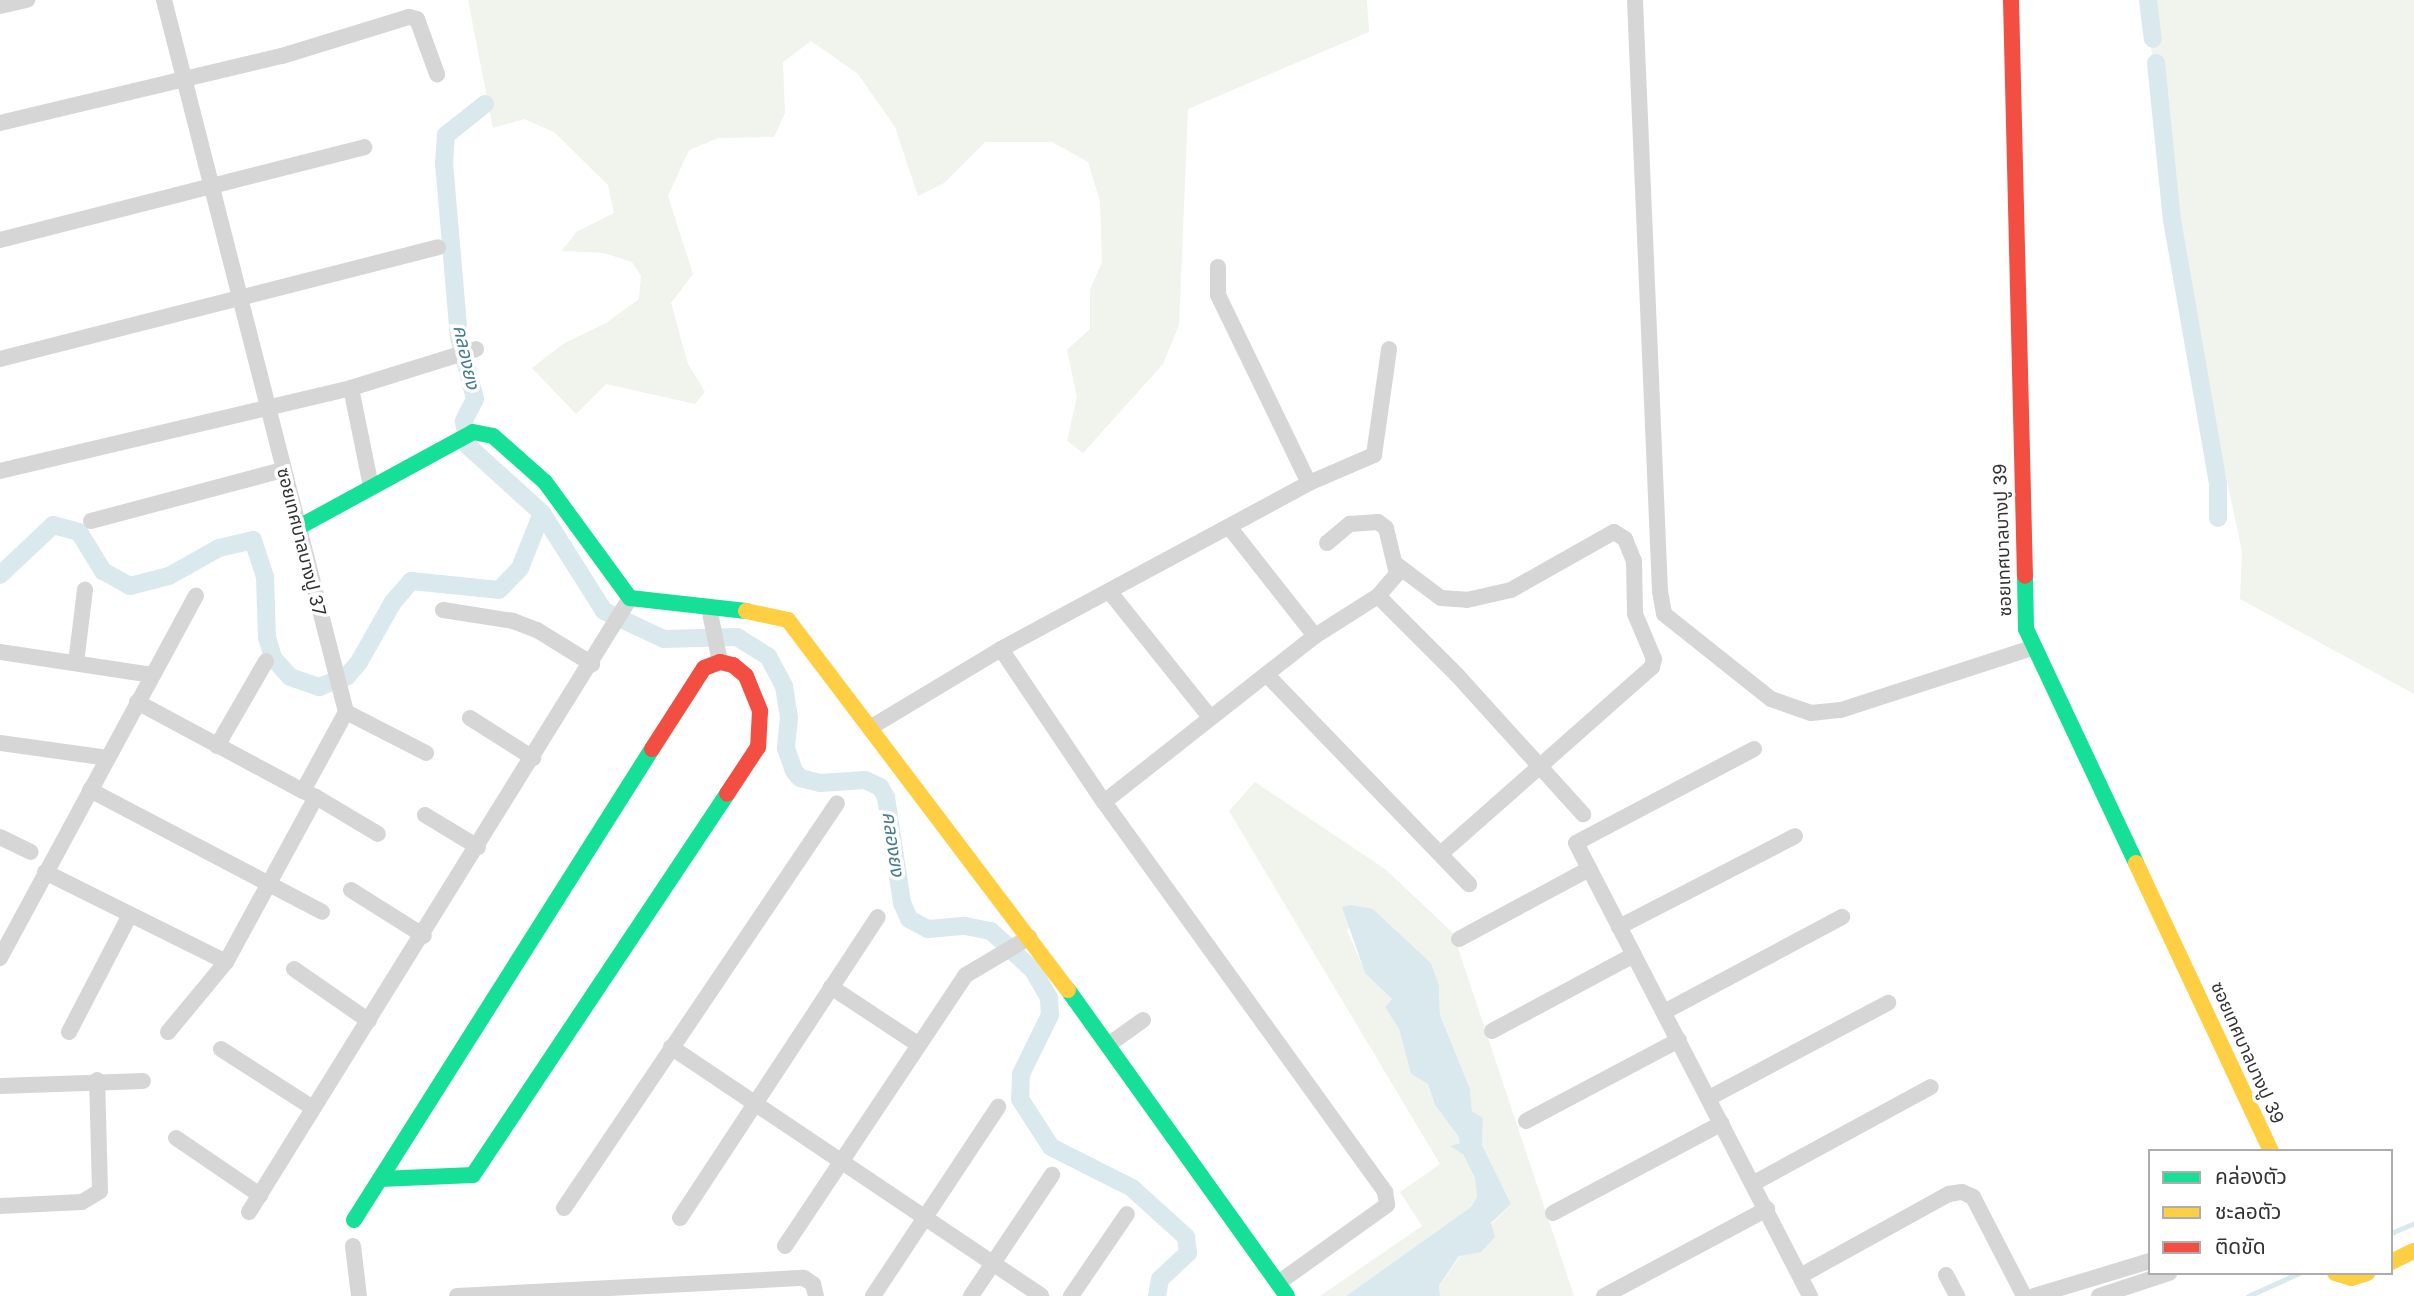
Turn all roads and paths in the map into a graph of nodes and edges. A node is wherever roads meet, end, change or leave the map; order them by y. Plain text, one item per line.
1 (27, 0) edge
2 (164, 0) edge
3 (1635, 0) edge
4 (2011, 0) edge
5 (0, 6) edge
6 (437, 74) dead end
7 (186, 75) junction
8 (0, 123) edge
9 (364, 147) dead end
10 (211, 186) junction
11 (0, 240) edge
12 (438, 247) dead end
13 (1218, 267) dead end
14 (239, 297) junction
15 (1389, 349) dead end
16 (469, 351) dead end
17 (0, 359) edge
18 (351, 388) junction
19 (268, 409) junction
20 (283, 470) junction
21 (0, 471) edge
22 (1309, 483) junction
23 (371, 486) junction
24 (91, 521) dead end
25 (299, 527) junction
26 (1230, 528) junction
27 (1326, 543) dead end
28 (1397, 565) junction
29 (85, 590) dead end
30 (1109, 590) junction
31 (196, 596) dead end
32 (1378, 596) junction
33 (709, 608) junction
34 (625, 609) junction
35 (443, 610) dead end
36 (1315, 636) junction
37 (2032, 648) junction
38 (1000, 649) junction
39 (0, 652) edge
40 (266, 661) dead end
41 (719, 662) junction
42 (76, 663) junction
43 (592, 664) junction
44 (152, 675) junction
45 (1267, 675) junction
46 (137, 702) junction
47 (346, 712) junction
48 (1210, 717) junction
49 (470, 718) dead end
50 (873, 726) junction
51 (0, 743) edge
52 (217, 746) junction
53 (1755, 749) dead end
54 (426, 753) dead end
55 (108, 758) junction
56 (533, 758) junction
57 (1539, 768) junction
58 (90, 790) junction
59 (310, 794) junction
60 (1104, 802) junction
61 (837, 803) dead end
62 (1583, 814) dead end
63 (425, 815) dead end
64 (378, 834) dead end
65 (1795, 836) dead end
66 (0, 837) edge
67 (478, 847) junction
68 (31, 852) dead end
69 (1441, 854) junction
70 (1590, 869) junction
71 (45, 872) junction
72 (270, 882) junction
73 (1469, 884) dead end
74 (351, 890) dead end
75 (322, 912) dead end
76 (130, 915) junction
77 (878, 917) dead end
78 (1842, 917) dead end
79 (1619, 927) junction
80 (424, 936) junction
81 (1027, 939) junction
82 (1459, 939) dead end
83 (1634, 955) junction
84 (0, 958) edge
85 (226, 962) junction
86 (294, 969) dead end
87 (831, 987) junction
88 (1888, 1003) dead end
89 (1664, 1012) junction
90 (1143, 1020) dead end
91 (369, 1021) junction
92 (1492, 1031) dead end
93 (69, 1032) dead end
94 (168, 1032) dead end
95 (1679, 1040) junction
96 (919, 1045) junction
97 (1108, 1045) junction
98 (671, 1047) junction
99 (221, 1049) dead end
100 (97, 1080) junction
101 (143, 1081) dead end
102 (0, 1086) edge
103 (1931, 1087) dead end
104 (1709, 1098) junction
105 (755, 1103) junction
106 (998, 1107) dead end
107 (313, 1108) junction
108 (1526, 1121) dead end
109 (1722, 1123) junction
110 (176, 1138) dead end
111 (2270, 1149) edge
112 (841, 1161) junction
113 (1052, 1175) dead end
114 (380, 1179) junction
115 (1754, 1183) junction
116 (260, 1195) junction
117 (0, 1206) edge
118 (564, 1208) dead end
119 (1767, 1209) junction
120 (249, 1212) dead end
121 (1553, 1213) dead end
122 (1127, 1214) dead end
123 (680, 1218) dead end
124 (925, 1218) junction
125 (354, 1220) dead end
126 (353, 1246) dead end
127 (785, 1246) dead end
128 (2414, 1251) edge
129 (2393, 1261) edge
130 (2148, 1262) edge
131 (993, 1264) junction
132 (1802, 1275) junction
133 (1946, 1275) dead end
134 (2163, 1275) edge
135 (2341, 1275) edge
136 (2361, 1275) edge
137 (1283, 1289) edge
138 (359, 1296) edge
139 (457, 1296) edge
140 (816, 1296) edge
141 (873, 1296) edge
142 (971, 1296) edge
143 (1041, 1296) edge
144 (1071, 1296) edge
145 (1604, 1296) edge
146 (1811, 1296) edge
147 (1957, 1296) edge
148 (2024, 1296) edge
149 (2034, 1296) edge
150 (2099, 1296) edge

1 - 5 street
2 - 7 street, ซอยเทศบาลบางปู 37
3 - 37 street
4 - 37 street, ซอยเทศบาลบางปู 39
6 - 7 street
7 - 8 street
7 - 10 street, ซอยเทศบาลบางปู 37
9 - 10 street
10 - 11 street
10 - 14 street, ซอยเทศบาลบางปู 37
12 - 14 street
13 - 22 street
14 - 17 street
14 - 19 street, ซอยเทศบาลบางปู 37
15 - 22 street
16 - 18 street
18 - 19 street
18 - 23 street
19 - 20 street, ซอยเทศบาลบางปู 37
19 - 21 street
20 - 24 street
20 - 25 street, ซอยเทศบาลบางปู 37
22 - 26 street
23 - 25 street
23 - 34 street
25 - 47 street, ซอยเทศบาลบางปู 37
26 - 30 street
26 - 36 street
27 - 28 street
28 - 32 street
28 - 57 street
29 - 42 street
30 - 38 street
30 - 48 street
31 - 44 street
32 - 36 street
32 - 57 street
33 - 34 street
33 - 41 street
33 - 50 street
34 - 43 street
35 - 43 street
36 - 45 street
37 - 111 street, ซอยเทศบาลบางปู 39
38 - 50 street
38 - 60 street
39 - 42 street
40 - 52 street
41 - 114 street
41 - 114 street
42 - 44 street
43 - 56 street
44 - 46 street
45 - 48 street
45 - 69 street
46 - 52 street
46 - 55 street
47 - 54 street
47 - 59 street
48 - 60 street
49 - 56 street
50 - 81 street
51 - 55 street
52 - 59 street
53 - 70 street
55 - 58 street
56 - 67 street
57 - 62 street
57 - 69 street
58 - 71 street
58 - 72 street
59 - 64 street
59 - 72 street
60 - 137 street
61 - 98 street
63 - 67 street
65 - 79 street
66 - 68 street
67 - 80 street
69 - 73 street
70 - 79 street
70 - 82 street
71 - 76 street
71 - 84 street
72 - 75 street
72 - 85 street
74 - 80 street
76 - 85 street
76 - 93 street
77 - 87 street
78 - 89 street
79 - 83 street
80 - 91 street
81 - 96 street
81 - 97 street
83 - 89 street
83 - 92 street
85 - 94 street
86 - 91 street
87 - 96 street
87 - 105 street
88 - 104 street
89 - 95 street
90 - 97 street
91 - 107 street
95 - 104 street
95 - 108 street
96 - 112 street
97 - 137 street
98 - 105 street
98 - 118 street
99 - 107 street
100 - 101 street
100 - 102 street
100 - 117 street
103 - 115 street
104 - 109 street
105 - 112 street
105 - 123 street
106 - 124 street
107 - 116 street
109 - 115 street
109 - 121 street
110 - 116 street
112 - 124 street
112 - 127 street
113 - 131 street
114 - 125 street
115 - 119 street
116 - 120 street
119 - 132 street
119 - 145 street
122 - 144 street
124 - 131 street
124 - 141 street
126 - 138 street
128 - 129 street
130 - 149 street
131 - 142 street
131 - 143 street
132 - 146 street
132 - 148 street
133 - 147 street
134 - 150 street
135 - 136 street
139 - 140 street

